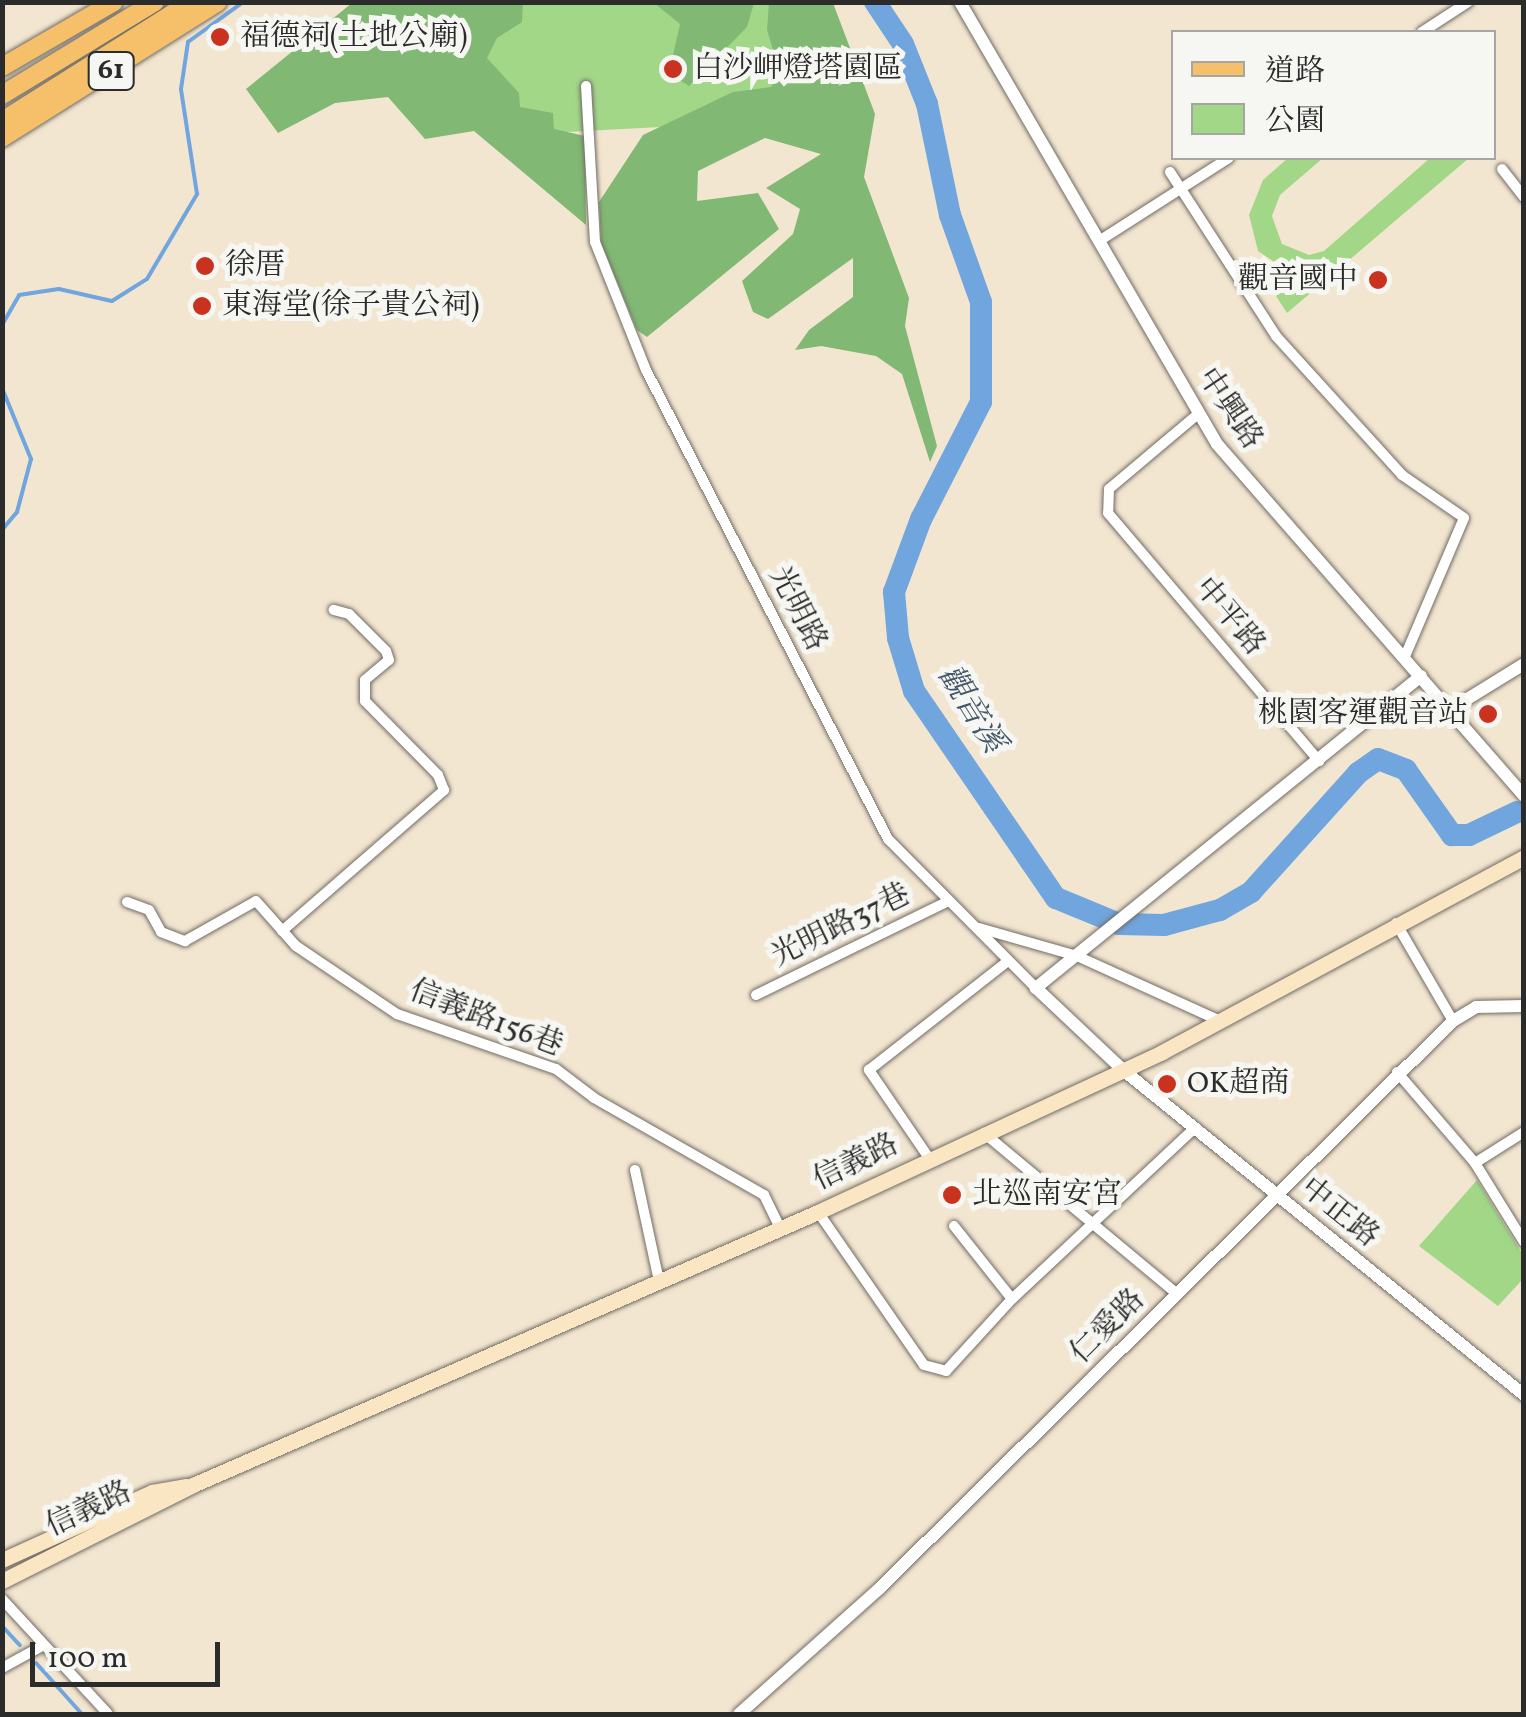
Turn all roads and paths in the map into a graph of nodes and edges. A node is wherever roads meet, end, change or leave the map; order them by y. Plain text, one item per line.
1 (114, 2) edge
2 (154, 2) edge
3 (192, 2) edge
4 (218, 2) edge
5 (960, 2) edge
6 (1468, 2) edge
7 (1425, 30) edge
8 (2, 67) edge
9 (586, 86) dead end
10 (2, 95) edge
11 (2, 121) edge
12 (2, 138) edge
13 (1225, 160) edge
14 (1502, 169) dead end
15 (1170, 172) dead end
16 (1181, 188) junction
17 (1524, 197) edge
18 (1099, 241) junction
19 (1198, 414) junction
20 (334, 610) dead end
21 (1405, 656) junction
22 (1524, 664) edge
23 (1421, 676) junction
24 (1451, 709) junction
25 (1318, 760) junction
26 (1524, 796) edge
27 (1524, 856) edge
28 (127, 902) dead end
29 (947, 902) junction
30 (1396, 922) junction
31 (974, 926) junction
32 (282, 931) junction
33 (1077, 956) junction
34 (1004, 964) dead end
35 (1036, 988) junction
36 (756, 995) dead end
37 (1524, 1006) edge
38 (1220, 1021) junction
39 (1453, 1021) junction
40 (1124, 1070) junction
41 (1397, 1072) junction
42 (1195, 1128) junction
43 (1524, 1132) edge
44 (984, 1133) junction
45 (930, 1158) junction
46 (1475, 1163) junction
47 (635, 1170) dead end
48 (1278, 1195) junction
49 (818, 1212) junction
50 (1095, 1222) junction
51 (954, 1226) dead end
52 (780, 1228) junction
53 (1523, 1239) edge
54 (658, 1281) junction
55 (1178, 1294) junction
56 (1012, 1298) junction
57 (1524, 1395) edge
58 (195, 1484) junction
59 (2, 1560) edge
60 (2, 1580) edge
61 (2, 1599) edge
62 (44, 1645) junction
63 (2, 1668) edge
64 (108, 1714) edge
65 (739, 1714) edge

1 - 8 main road, 61
2 - 10 main road, 61
3 - 11 main road, 61
4 - 12 main road, 61
5 - 18 street, 中興路
6 - 7 street
9 - 29 street, 光明路
13 - 16 street
14 - 17 street
15 - 16 street
16 - 18 street
16 - 21 street
18 - 19 street, 中興路
19 - 21 street, 中興路
19 - 25 street, 中平路
20 - 32 street
21 - 23 street, 中興路
22 - 24 street
23 - 24 street, 中興路
23 - 25 street
24 - 26 street, 中興路
25 - 33 street
27 - 30 main road, 信義路
28 - 32 street, 信義路156巷
29 - 31 street, 光明路
29 - 36 street, 光明路37巷
30 - 38 main road, 信義路
30 - 39 street
31 - 33 street
31 - 35 street, 光明路
32 - 52 street, 信義路156巷
33 - 35 street
33 - 38 street
34 - 45 street
35 - 40 street, 光明路
37 - 39 street, 仁愛路
38 - 40 main road, 信義路
39 - 41 street, 仁愛路
40 - 42 street, 中正路
40 - 44 main road, 信義路
41 - 46 street
41 - 48 street, 仁愛路
42 - 48 street, 中正路
42 - 50 street
43 - 46 street
44 - 45 main road, 信義路
44 - 50 street
45 - 49 main road, 信義路
46 - 53 street
47 - 54 street
48 - 55 street, 仁愛路
48 - 57 street, 中正路
49 - 52 main road, 信義路
49 - 56 street
50 - 55 street
50 - 56 street
51 - 56 street
52 - 54 main road, 信義路
54 - 58 main road, 信義路
55 - 65 street, 仁愛路
58 - 59 main road, 信義路
58 - 60 main road, 信義路
61 - 62 street
62 - 63 street
62 - 64 street

